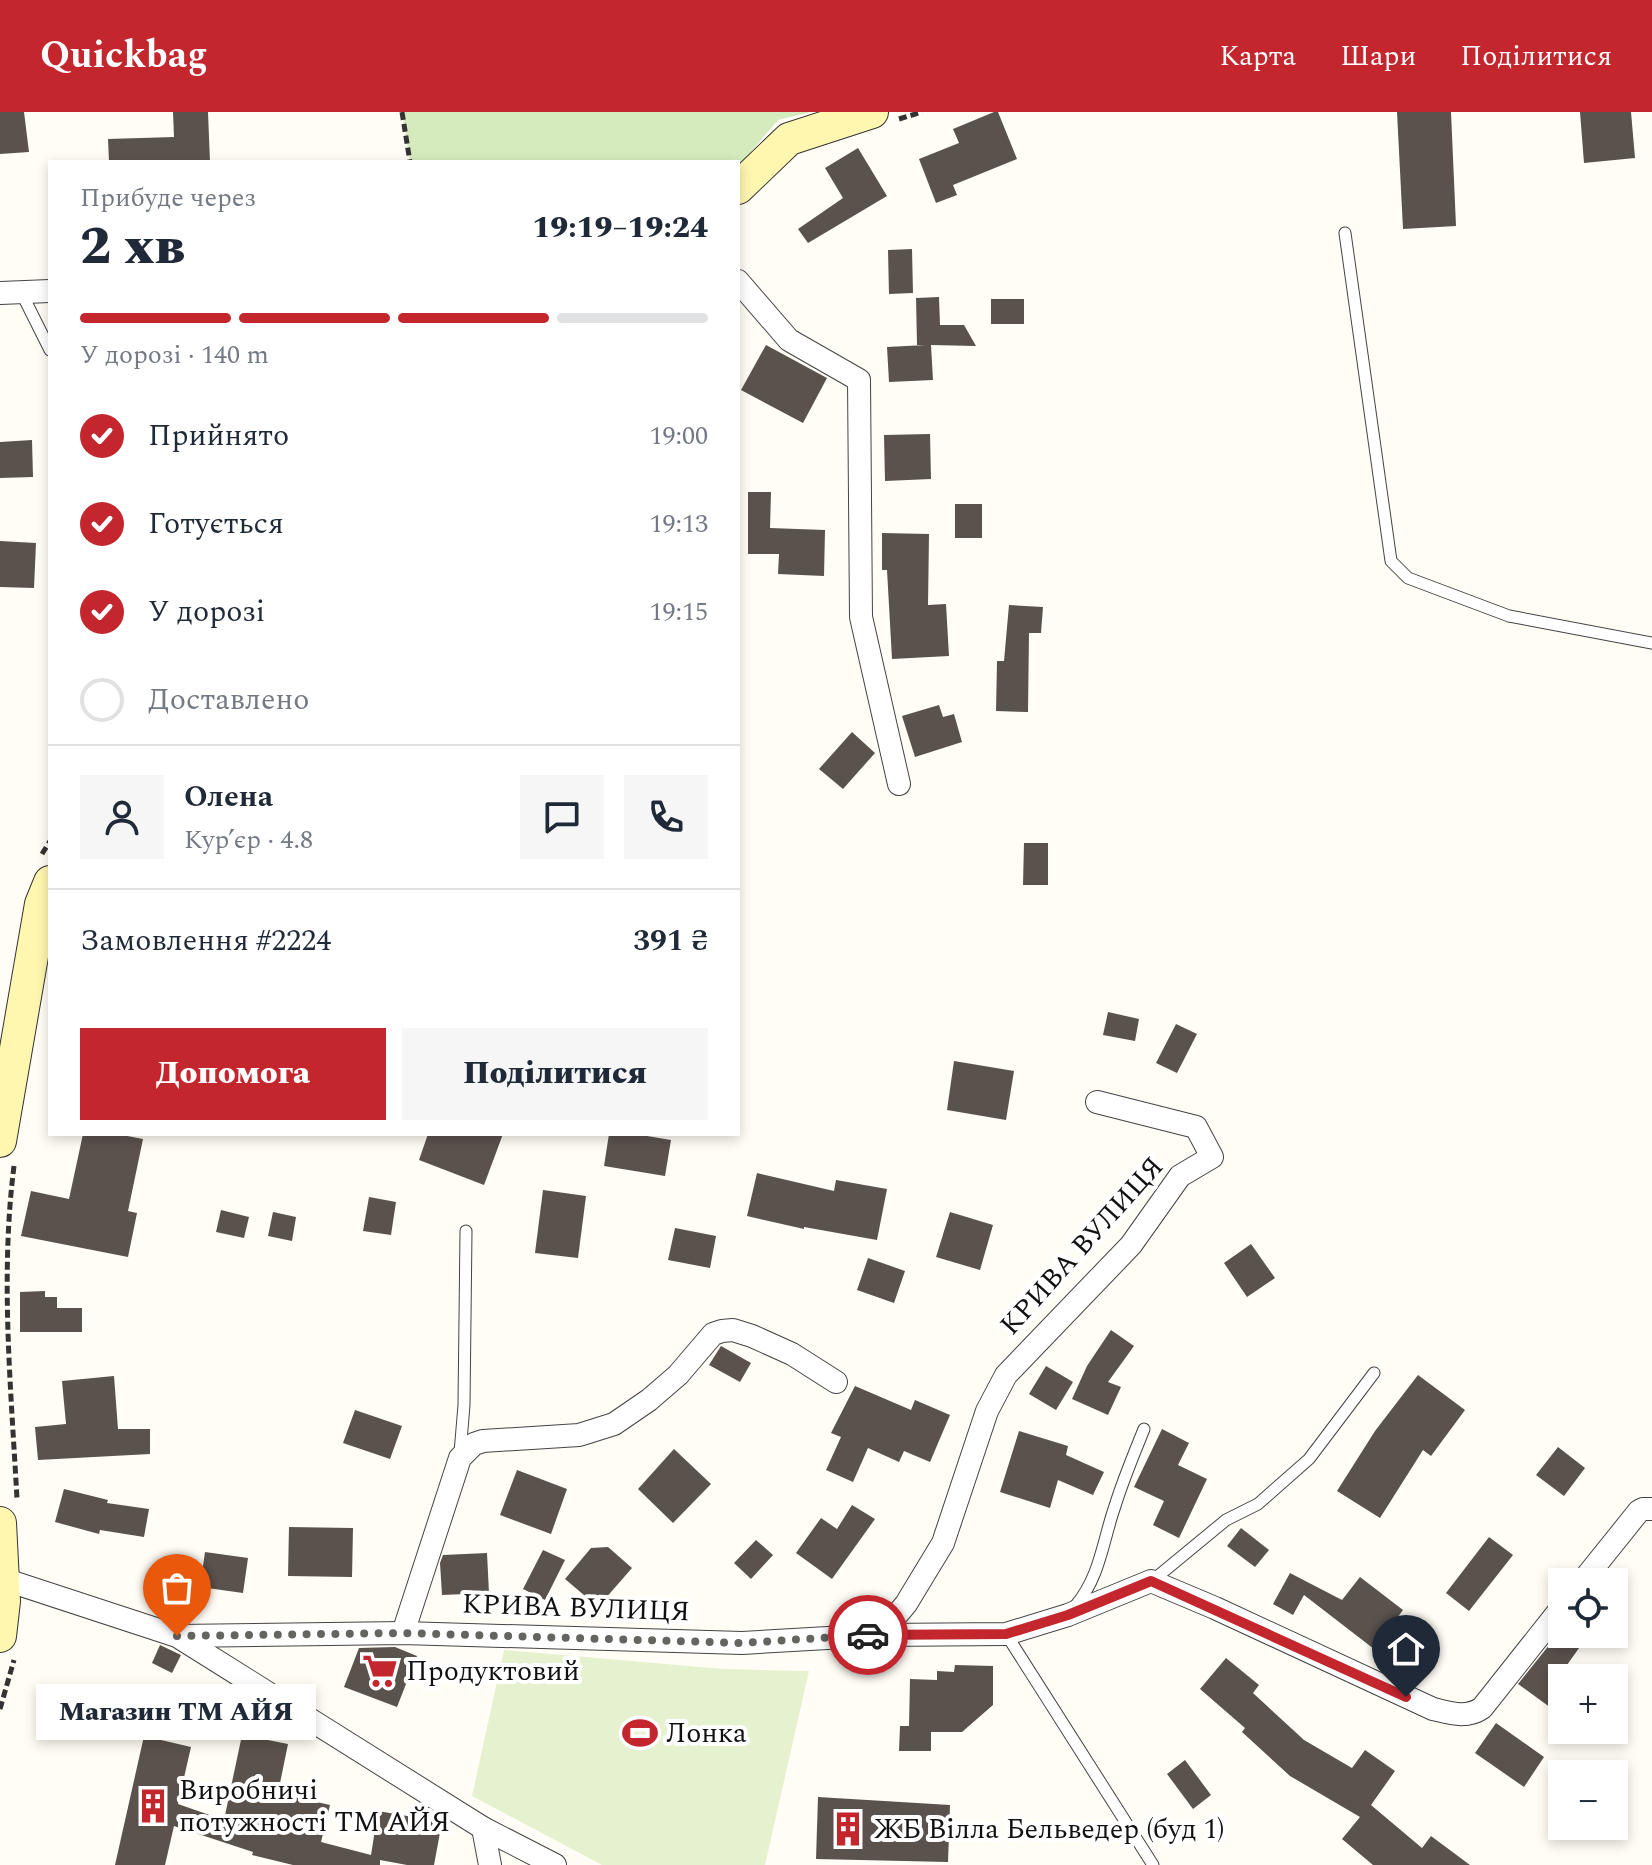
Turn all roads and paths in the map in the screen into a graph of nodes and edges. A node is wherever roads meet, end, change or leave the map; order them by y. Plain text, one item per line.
1 (402, 112) edge
2 (872, 112) edge
3 (410, 160) edge
4 (741, 183) edge
5 (1345, 233) dead end
6 (740, 283) edge
7 (48, 291) edge
8 (10, 292) edge
9 (48, 347) edge
10 (1652, 643) edge
11 (899, 784) dead end
12 (48, 887) edge
13 (1097, 1102) dead end
14 (8, 1146) edge
15 (466, 1231) dead end
16 (1374, 1373) dead end
17 (836, 1382) dead end
18 (1144, 1429) dead end
19 (460, 1458) junction
20 (1652, 1509) edge
21 (9, 1515) edge
22 (1593, 1568) edge
23 (3, 1579) junction
24 (1151, 1581) junction
25 (1068, 1615) junction
26 (1548, 1625) edge
27 (403, 1633) junction
28 (1006, 1634) junction
29 (880, 1635) junction
30 (177, 1636) junction
31 (7, 1648) edge
32 (0, 1709) edge
33 (483, 1828) junction
34 (490, 1865) edge
35 (555, 1865) edge
36 (1153, 1865) edge

1 - 3 path
2 - 4 street
5 - 10 lane
6 - 11 street
7 - 8 street
8 - 9 lane
12 - 14 street
13 - 29 street, КРИВА ВУЛИЦЯ
14 - 21 path
15 - 19 lane
16 - 24 lane
17 - 19 street
18 - 25 lane
19 - 27 street
20 - 22 street
21 - 23 street
23 - 30 street
23 - 31 street
24 - 25 street
24 - 26 street
25 - 28 street
27 - 29 street, КРИВА ВУЛИЦЯ
27 - 30 street, КРИВА ВУЛИЦЯ
28 - 29 street
28 - 36 lane
30 - 33 street
31 - 32 path
33 - 34 street
33 - 35 street

